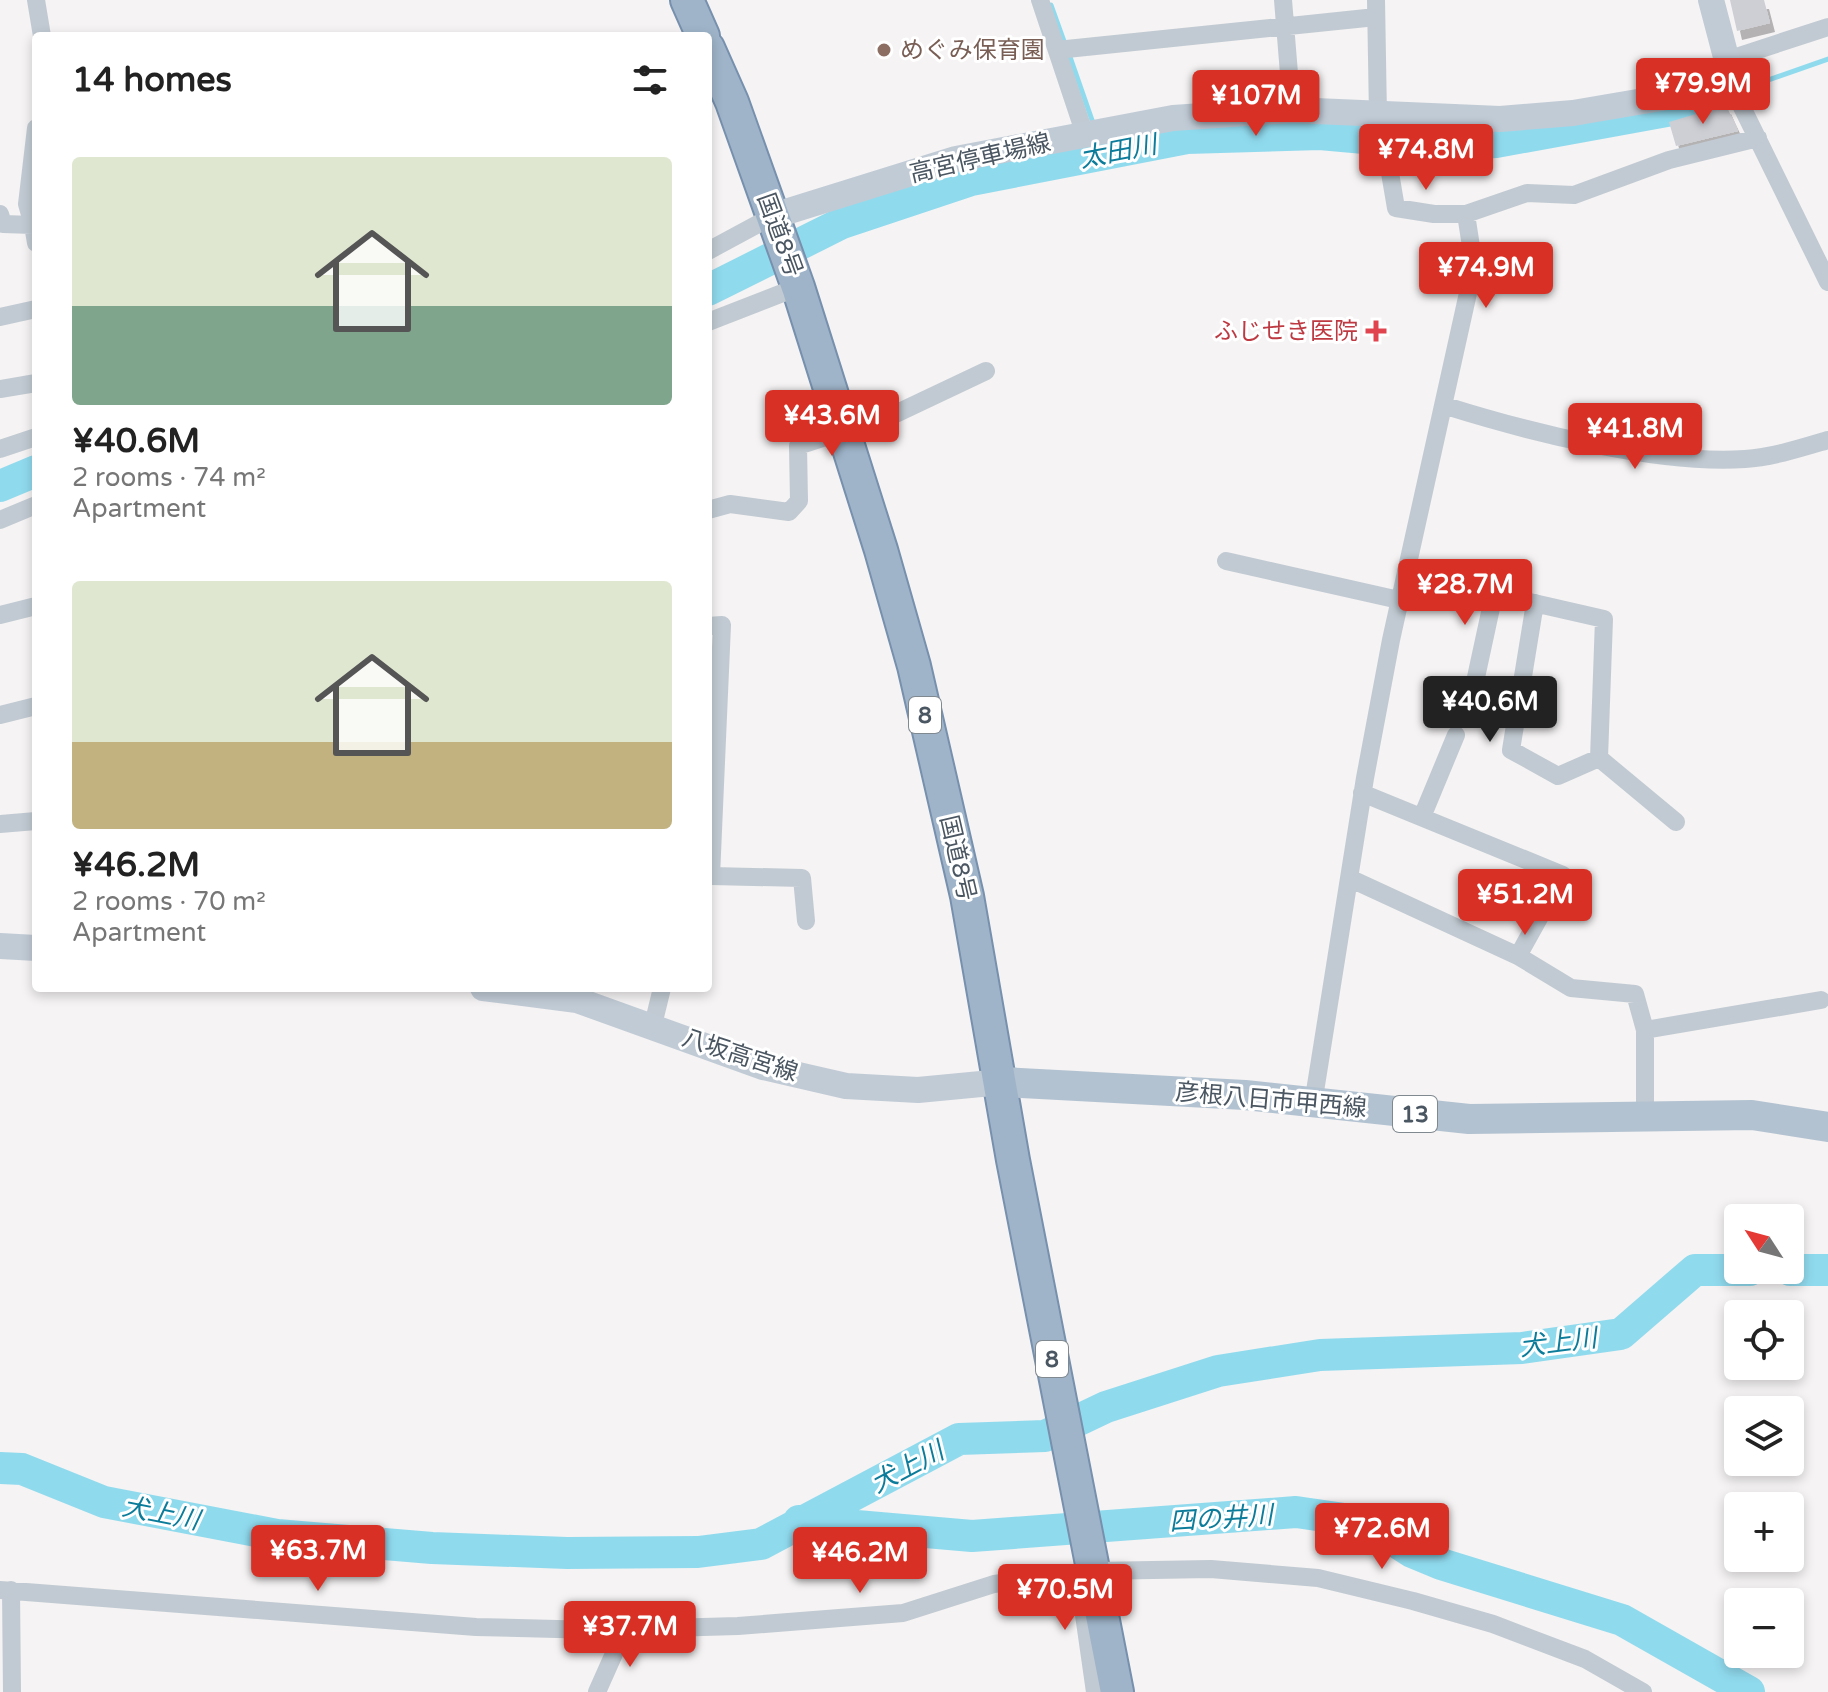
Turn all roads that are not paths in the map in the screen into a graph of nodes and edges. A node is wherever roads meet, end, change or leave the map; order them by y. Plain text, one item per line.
1 (36, 0) edge
2 (687, 0) edge
3 (1040, 0) edge
4 (1283, 0) edge
5 (1711, 0) edge
6 (1376, 8) edge
7 (1285, 27) junction
8 (1828, 27) edge
9 (41, 32) edge
10 (701, 32) edge
11 (1058, 50) junction
12 (712, 58) edge
13 (1733, 81) junction
14 (1292, 110) junction
15 (1387, 118) junction
16 (1085, 135) junction
17 (1758, 138) junction
18 (32, 162) edge
19 (0, 214) edge
20 (1466, 214) junction
21 (32, 221) edge
22 (775, 223) junction
23 (32, 230) edge
24 (712, 249) edge
25 (1826, 273) edge
26 (797, 284) junction
27 (32, 314) edge
28 (0, 317) edge
29 (712, 320) edge
30 (986, 371) dead end
31 (32, 384) edge
32 (0, 389) edge
33 (1446, 406) junction
34 (845, 431) junction
35 (32, 438) edge
36 (1828, 440) edge
37 (0, 449) edge
38 (32, 507) edge
39 (712, 509) edge
40 (0, 520) edge
41 (1226, 561) dead end
42 (1406, 571) junction
43 (1494, 594) junction
44 (1399, 600) junction
45 (1535, 603) junction
46 (32, 607) edge
47 (0, 615) edge
48 (712, 626) edge
49 (32, 707) edge
50 (0, 715) edge
51 (713, 722) edge
52 (1599, 758) junction
53 (1362, 793) junction
54 (712, 799) edge
55 (1422, 817) junction
56 (32, 821) edge
57 (1676, 822) dead end
58 (0, 824) edge
59 (712, 876) edge
60 (1349, 878) junction
61 (806, 921) dead end
62 (0, 946) edge
63 (32, 948) edge
64 (1518, 956) junction
65 (514, 992) edge
66 (661, 992) edge
67 (1821, 1000) dead end
68 (653, 1025) junction
69 (1645, 1030) junction
70 (1002, 1082) junction
71 (1313, 1104) junction
72 (1645, 1116) junction
73 (1828, 1127) edge
74 (1095, 1574) junction
75 (5, 1590) edge
76 (625, 1629) junction
77 (12, 1692) edge
78 (597, 1692) edge
79 (1095, 1692) edge
80 (1117, 1692) edge
81 (1643, 1692) edge

1 - 9 street
2 - 10 highway
3 - 11 street
4 - 7 street
5 - 13 main road
6 - 7 street
6 - 15 street
7 - 11 street
7 - 14 street
8 - 13 street
11 - 16 street
12 - 22 highway, 国道8号 / 8
13 - 15 main road, 高宮停車場線
13 - 17 street
14 - 15 main road, 高宮停車場線
14 - 16 main road, 高宮停車場線
15 - 20 street
16 - 22 main road, 高宮停車場線
17 - 20 street
17 - 25 street
18 - 21 street
19 - 23 street
20 - 33 street
22 - 24 street
22 - 26 highway, 国道8号 / 8
26 - 29 street
26 - 34 highway, 国道8号 / 8
27 - 28 street
30 - 34 street
31 - 32 street
33 - 36 street
33 - 42 street
34 - 39 street
34 - 70 highway, 国道8号 / 8
35 - 37 street
38 - 40 street
41 - 44 street
42 - 43 street
42 - 44 street
43 - 45 street
43 - 55 street
44 - 53 street
45 - 52 street
45 - 52 street
46 - 47 street
48 - 51 street
49 - 50 street
51 - 54 street
52 - 57 street
53 - 55 street
53 - 60 street
55 - 64 street
56 - 58 street
59 - 61 street
60 - 64 street
60 - 71 street
62 - 63 main road
64 - 69 street
65 - 68 main road, 八坂高宮線
66 - 68 street
67 - 69 street
68 - 70 main road, 八坂高宮線
69 - 72 street
70 - 71 main road, 彦根八日市甲西線 / 13
70 - 74 highway, 国道8号 / 8
71 - 72 main road, 彦根八日市甲西線 / 13
72 - 73 main road, 彦根八日市甲西線 / 13
74 - 76 street
74 - 79 street
74 - 80 highway, 国道8号 / 8
74 - 81 street
75 - 76 street
75 - 77 street
76 - 78 street

